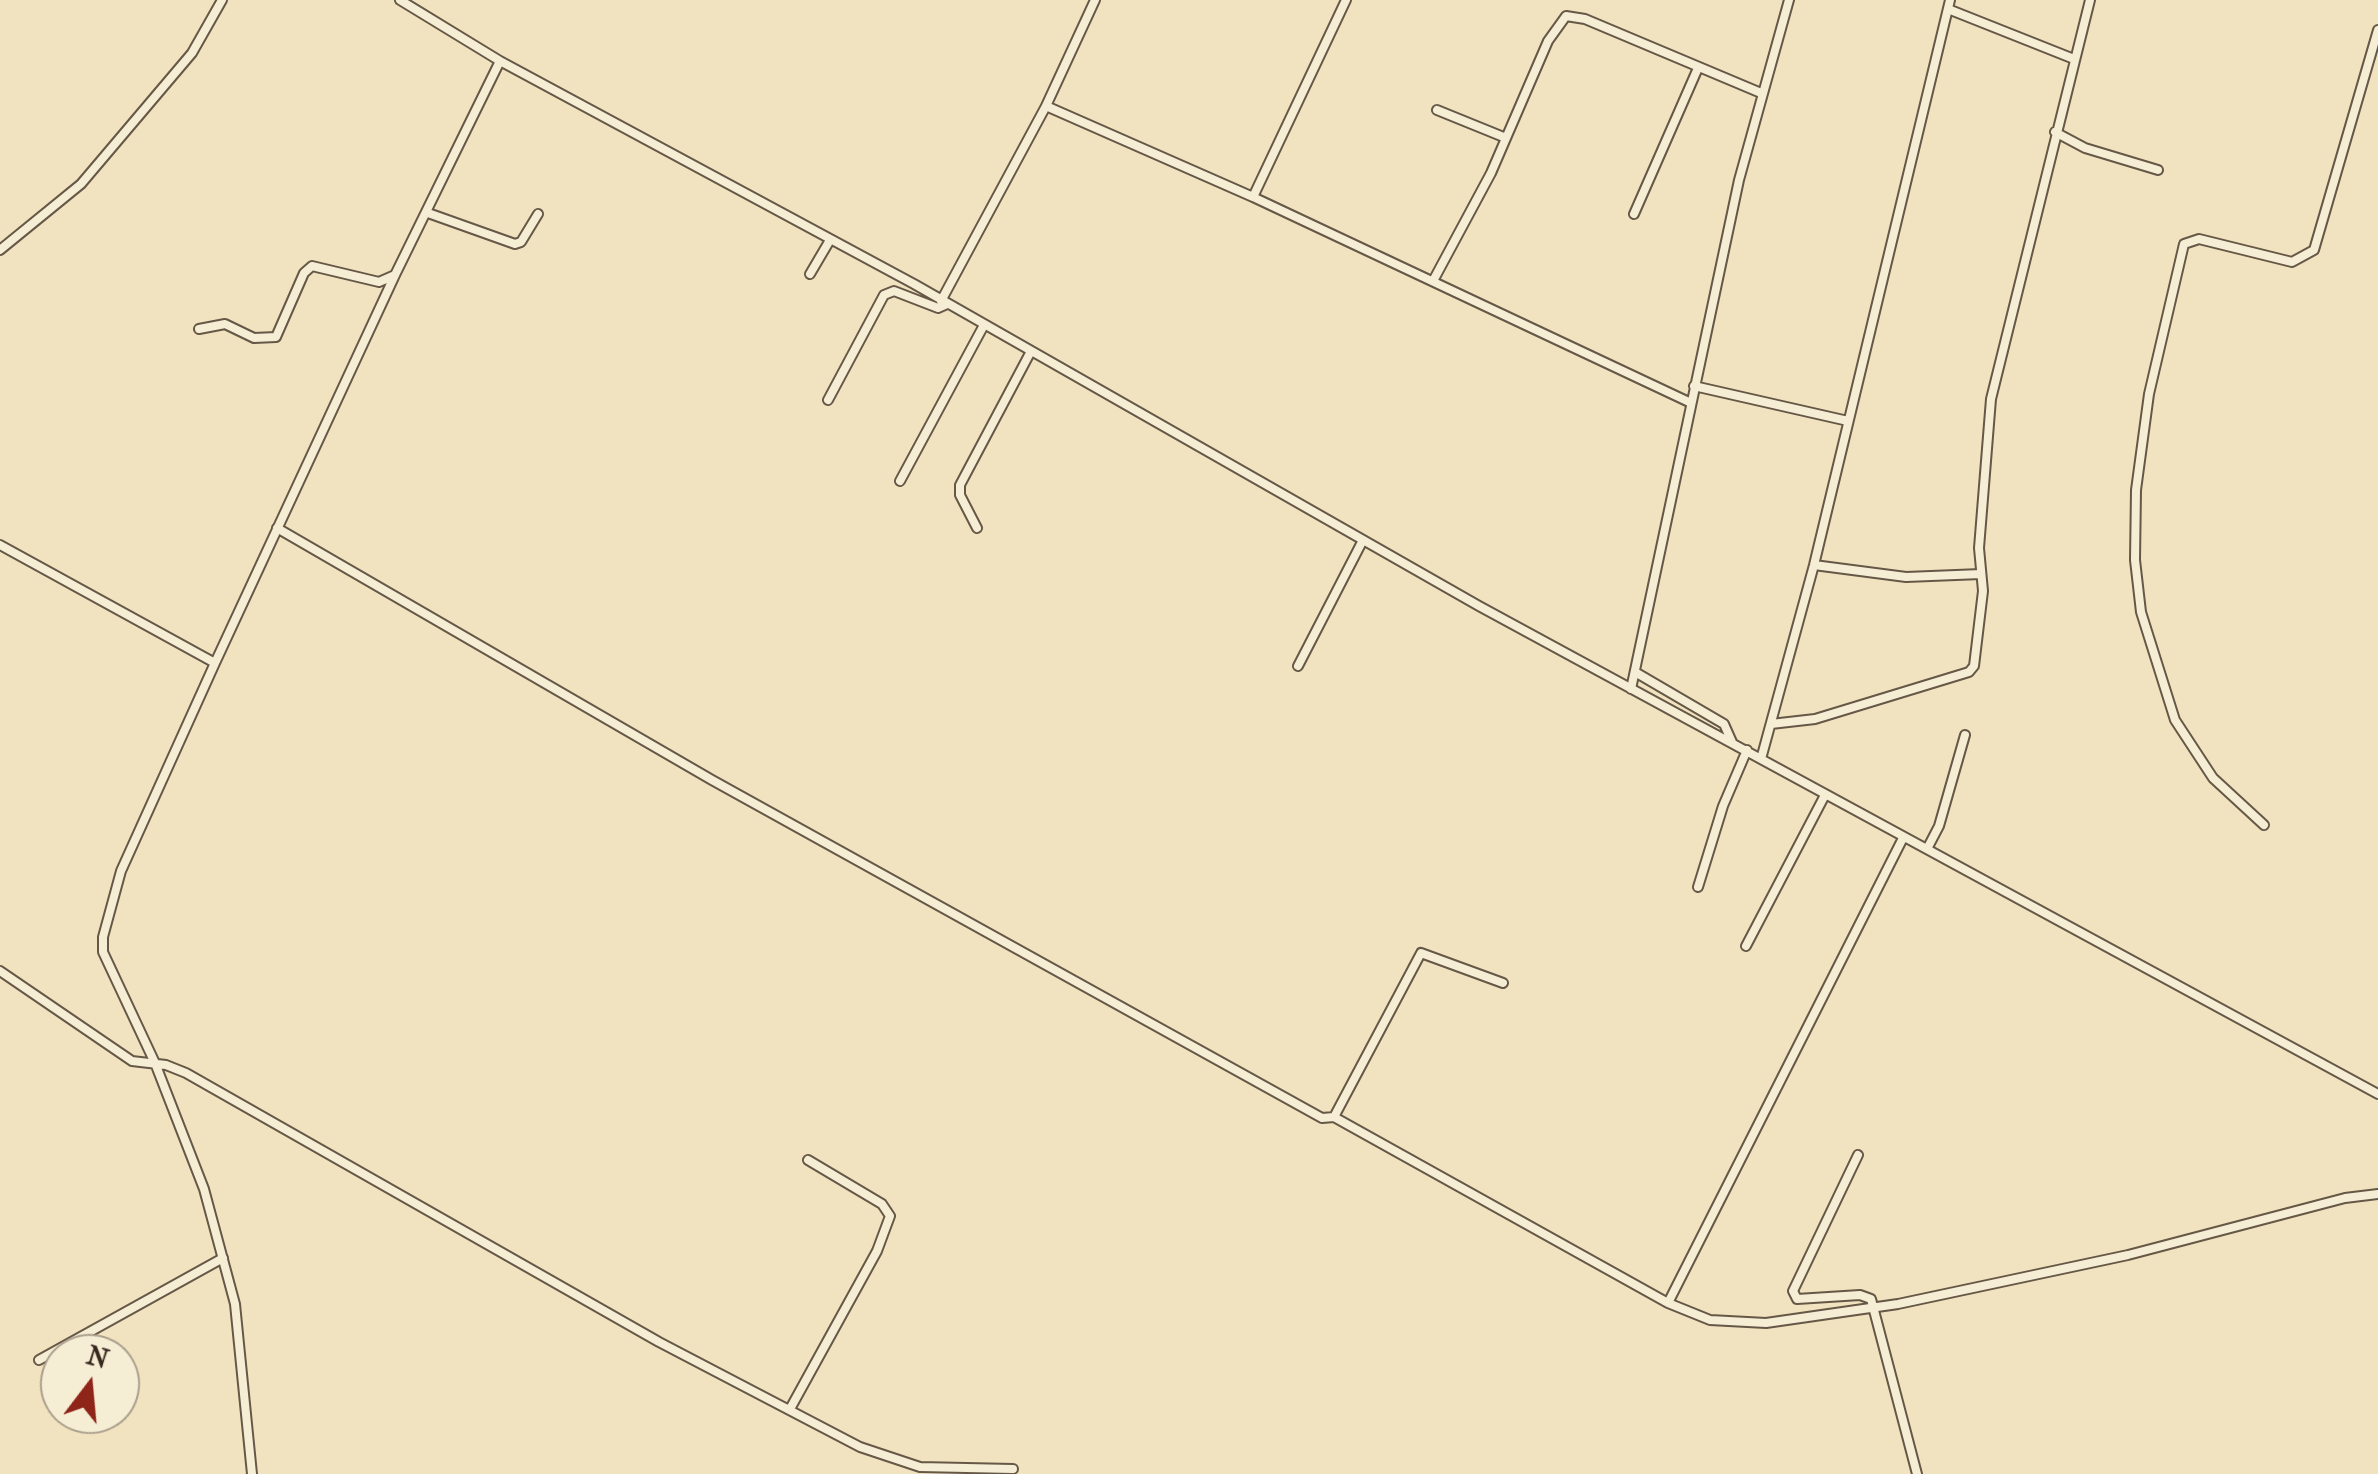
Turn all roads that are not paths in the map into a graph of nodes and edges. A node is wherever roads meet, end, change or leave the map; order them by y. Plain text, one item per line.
1 (222, 0) edge
2 (400, 0) edge
3 (1095, 0) edge
4 (1346, 0) edge
5 (1789, 0) edge
6 (2090, 0) edge
7 (1949, 4) edge
8 (2378, 30) edge
9 (2074, 59) junction
10 (500, 62) junction
11 (1698, 68) junction
12 (1761, 93) junction
13 (1046, 106) junction
14 (1437, 110) dead end
15 (2055, 132) junction
16 (1506, 138) junction
17 (2158, 170) dead end
18 (1253, 197) junction
19 (428, 213) junction
20 (538, 214) dead end
21 (1634, 214) dead end
22 (830, 240) junction
23 (0, 250) edge
24 (810, 274) dead end
25 (394, 275) junction
26 (1432, 281) junction
27 (944, 302) junction
28 (984, 326) junction
29 (198, 329) dead end
30 (1030, 353) junction
31 (1694, 386) junction
32 (828, 400) dead end
33 (1689, 402) junction
34 (1848, 421) junction
35 (900, 481) dead end
36 (277, 528) junction
37 (976, 528) dead end
38 (1363, 540) junction
39 (0, 545) edge
40 (1814, 565) junction
41 (1981, 574) junction
42 (215, 663) junction
43 (1298, 666) dead end
44 (1635, 672) junction
45 (1631, 690) junction
46 (1771, 724) junction
47 (1965, 735) dead end
48 (1732, 742) junction
49 (1747, 750) junction
50 (1761, 758) junction
51 (1825, 795) junction
52 (2264, 825) dead end
53 (1903, 838) junction
54 (1927, 850) junction
55 (1698, 887) dead end
56 (1746, 946) dead end
57 (0, 971) edge
58 (1504, 983) dead end
59 (155, 1063) junction
60 (2378, 1094) edge
61 (1334, 1117) junction
62 (1858, 1155) dead end
63 (808, 1160) dead end
64 (2378, 1194) edge
65 (223, 1258) junction
66 (1668, 1304) junction
67 (1875, 1308) junction
68 (39, 1360) dead end
69 (790, 1409) junction
70 (252, 1474) edge
71 (997, 1474) edge
72 (1917, 1474) edge

1 - 23 street
2 - 10 street
3 - 13 street
4 - 18 street
5 - 12 street
6 - 9 street
7 - 9 street
7 - 34 street
8 - 52 street
9 - 15 street
10 - 19 street
10 - 22 street
11 - 12 street
11 - 16 street
11 - 21 street
12 - 31 street
13 - 18 street
13 - 27 street
14 - 16 street
15 - 17 street
15 - 41 street
16 - 26 street
18 - 26 street
19 - 20 street
19 - 25 street
22 - 24 street
22 - 27 street
25 - 29 street
25 - 36 street
26 - 33 street
27 - 28 street
27 - 32 street
28 - 30 street
28 - 35 street
30 - 37 street
30 - 38 street
31 - 33 street
31 - 34 street
33 - 44 street
34 - 40 street
36 - 42 street
36 - 61 street
38 - 43 street
38 - 45 street
39 - 42 street
40 - 41 street
40 - 46 street
41 - 46 street
42 - 59 street
44 - 45 street
44 - 48 street
45 - 48 street
46 - 50 street
47 - 54 street
48 - 49 street
49 - 50 street
49 - 55 street
50 - 51 street
51 - 53 street
51 - 56 street
53 - 54 street
53 - 66 street
54 - 60 street
57 - 59 street
58 - 61 street
59 - 65 street
59 - 69 street
61 - 66 street
62 - 67 street
63 - 69 street
64 - 67 street
65 - 68 street
65 - 70 street
66 - 67 street
67 - 72 street
69 - 71 street

